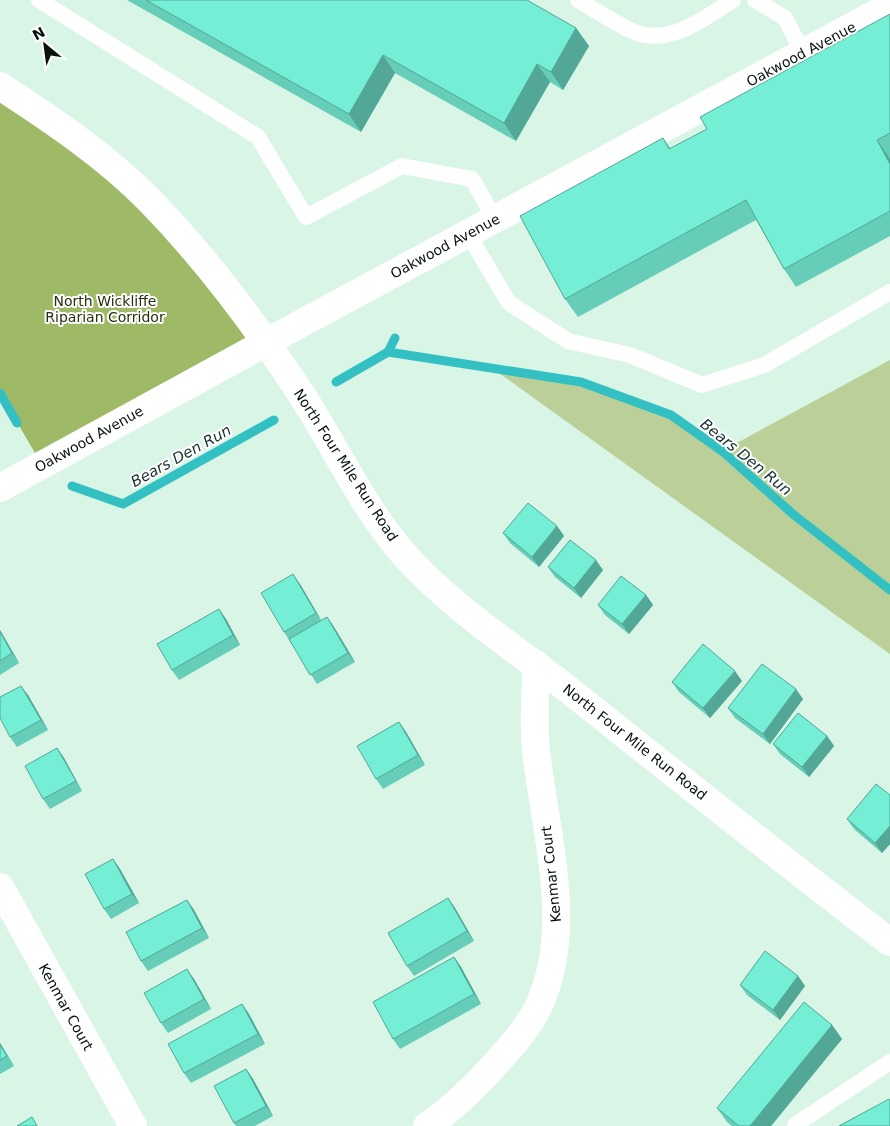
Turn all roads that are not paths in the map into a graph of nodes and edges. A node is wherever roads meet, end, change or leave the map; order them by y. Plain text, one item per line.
1 (39, 0) edge
2 (578, 0) edge
3 (733, 0) edge
4 (755, 0) edge
5 (890, 6) edge
6 (803, 53) junction
7 (0, 86) edge
8 (495, 219) junction
9 (468, 234) junction
10 (890, 292) edge
11 (265, 343) junction
12 (0, 488) edge
13 (536, 664) junction
14 (0, 887) edge
15 (890, 942) edge
16 (890, 1062) edge
17 (795, 1125) edge
18 (133, 1126) edge
19 (427, 1126) edge

1 - 8 lane
2 - 3 lane
4 - 6 lane
5 - 6 street, Oakwood Avenue
6 - 8 street, Oakwood Avenue
7 - 11 street, North Four Mile Run Road
8 - 9 street, Oakwood Avenue
9 - 10 lane
9 - 11 street, Oakwood Avenue
11 - 12 street, Oakwood Avenue
11 - 13 street, North Four Mile Run Road
13 - 15 street, North Four Mile Run Road
13 - 19 street, Kenmar Court
14 - 18 street, Kenmar Court
16 - 17 lane

